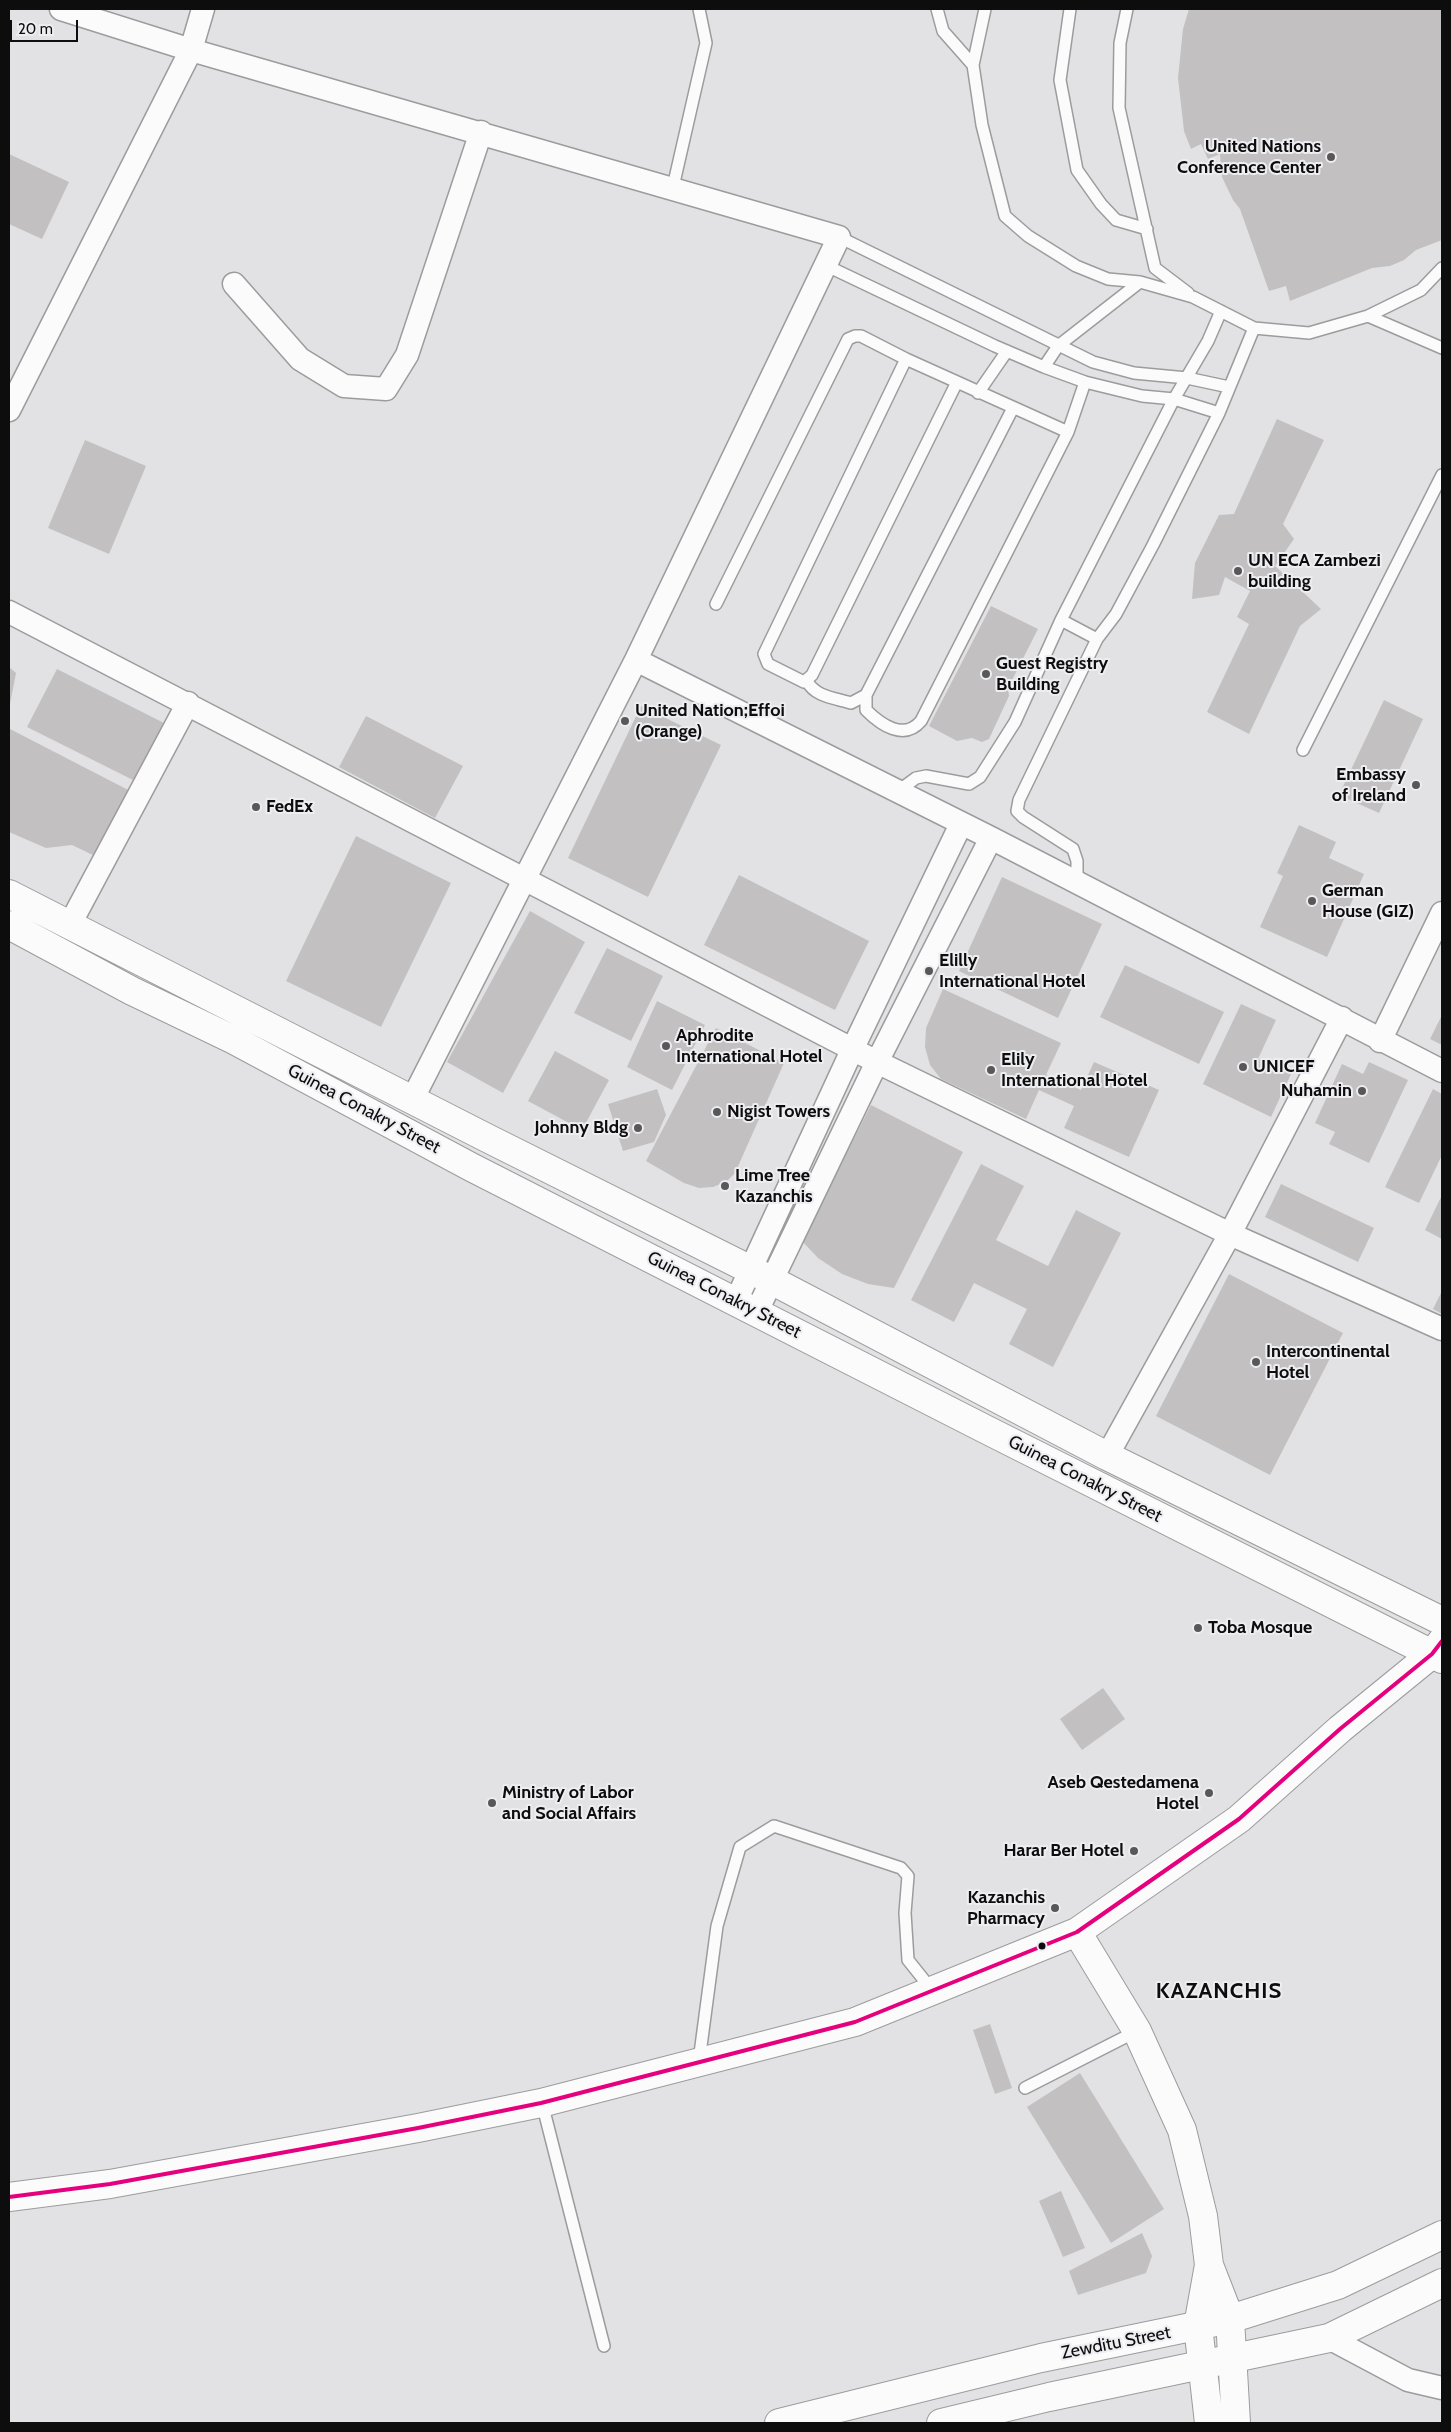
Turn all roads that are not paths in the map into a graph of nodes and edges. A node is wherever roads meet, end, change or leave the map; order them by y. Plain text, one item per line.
1 (61, 9) edge
2 (203, 9) edge
3 (699, 9) edge
4 (937, 9) edge
5 (985, 9) edge
6 (1070, 9) edge
7 (1127, 9) edge
8 (191, 50) junction
9 (973, 65) junction
10 (481, 132) junction
11 (673, 187) junction
12 (1147, 229) junction
13 (839, 237) junction
14 (825, 265) junction
15 (1442, 268) edge
16 (1140, 282) junction
17 (234, 284) dead end
18 (1193, 297) junction
19 (1221, 311) junction
20 (1368, 316) junction
21 (1254, 328) junction
22 (1058, 346) junction
23 (1442, 348) edge
24 (1007, 351) junction
25 (906, 359) junction
26 (1044, 367) junction
27 (1187, 378) junction
28 (957, 382) junction
29 (1085, 382) junction
30 (1229, 387) junction
31 (978, 393) junction
32 (1174, 400) junction
33 (1013, 408) junction
34 (9, 410) edge
35 (1219, 413) junction
36 (1068, 432) junction
37 (1442, 476) edge
38 (716, 604) dead end
39 (9, 612) edge
40 (1061, 620) junction
41 (1097, 639) junction
42 (636, 660) junction
43 (807, 681) junction
44 (866, 695) junction
45 (188, 703) junction
46 (1303, 750) dead end
47 (897, 792) junction
48 (961, 824) junction
49 (992, 838) junction
50 (523, 879) junction
51 (1077, 883) junction
52 (9, 894) edge
53 (1442, 913) edge
54 (9, 925) edge
55 (69, 926) junction
56 (1342, 1018) junction
57 (1380, 1041) junction
58 (853, 1048) junction
59 (877, 1062) junction
60 (1442, 1071) edge
61 (412, 1100) junction
62 (486, 1138) junction
63 (471, 1167) junction
64 (1230, 1234) junction
65 (762, 1275) junction
66 (747, 1306) junction
67 (1442, 1329) edge
68 (1001, 1401) junction
69 (987, 1430) junction
70 (1107, 1456) junction
71 (1442, 1621) edge
72 (1439, 1651) edge
73 (1077, 1932) junction
74 (932, 1990) junction
75 (1137, 2031) junction
76 (699, 2062) junction
77 (1026, 2088) dead end
78 (542, 2103) junction
79 (9, 2197) edge
80 (1442, 2235) edge
81 (1209, 2265) junction
82 (1442, 2283) edge
83 (1230, 2319) junction
84 (1198, 2326) junction
85 (1329, 2338) junction
86 (604, 2346) dead end
87 (1234, 2358) junction
88 (1204, 2366) junction
89 (1442, 2388) edge
90 (955, 2421) edge
91 (779, 2423) edge
92 (1208, 2423) edge
93 (1236, 2423) edge

1 - 8 street
2 - 8 street
3 - 11 lane
4 - 9 lane
5 - 9 lane
6 - 12 lane
7 - 12 lane
8 - 10 street
8 - 34 street
9 - 16 lane
10 - 11 street
10 - 17 street
11 - 13 street
12 - 18 lane
13 - 14 street
13 - 22 lane
14 - 24 lane
14 - 42 street
15 - 20 lane
16 - 18 lane
16 - 22 lane
18 - 19 lane
19 - 21 lane
19 - 27 lane
20 - 21 lane
20 - 23 lane
21 - 30 lane
22 - 26 lane
22 - 27 lane
24 - 26 lane
24 - 31 lane
25 - 28 lane
25 - 38 lane
25 - 43 lane
26 - 29 lane
27 - 30 lane
27 - 32 lane
28 - 31 lane
28 - 43 lane
29 - 32 lane
29 - 36 lane
30 - 35 lane
31 - 33 lane
32 - 35 lane
32 - 40 lane
33 - 36 lane
33 - 44 lane
35 - 41 lane
36 - 44 lane
37 - 46 lane
39 - 45 street
40 - 41 lane
40 - 47 lane
41 - 51 lane
42 - 47 street
42 - 50 street
43 - 44 lane
45 - 50 street
45 - 55 street
47 - 48 street
48 - 49 street
48 - 58 street
49 - 51 street
49 - 59 street
50 - 58 street
50 - 61 street
51 - 56 street
52 - 55 main road, Guinea Conakry Street
53 - 57 street
54 - 63 main road, Guinea Conakry Street
55 - 61 main road, Guinea Conakry Street
56 - 57 street
56 - 64 street
57 - 60 street
58 - 59 street
58 - 65 street
59 - 64 street
59 - 65 street
61 - 62 main road, Guinea Conakry Street
62 - 63 street
62 - 65 main road, Guinea Conakry Street
63 - 66 main road, Guinea Conakry Street
64 - 67 street
64 - 70 street
65 - 66 street
65 - 68 main road, Guinea Conakry Street
66 - 69 main road, Guinea Conakry Street
68 - 69 main road
68 - 70 main road, Guinea Conakry Street
69 - 72 main road, Guinea Conakry Street
70 - 71 main road, Guinea Conakry Street
72 - 73 main road
73 - 74 main road
73 - 75 main road
74 - 76 main road
74 - 76 lane
75 - 77 lane
75 - 81 main road
76 - 78 main road
78 - 79 main road
78 - 86 lane
80 - 83 main road, Zewditu Street
81 - 83 main road
81 - 84 main road
82 - 85 main road
83 - 84 main road, Zewditu Street
83 - 87 main road
84 - 88 main road
84 - 91 main road, Zewditu Street
85 - 87 main road
85 - 89 street
87 - 88 main road
87 - 93 main road
88 - 90 main road
88 - 92 main road

